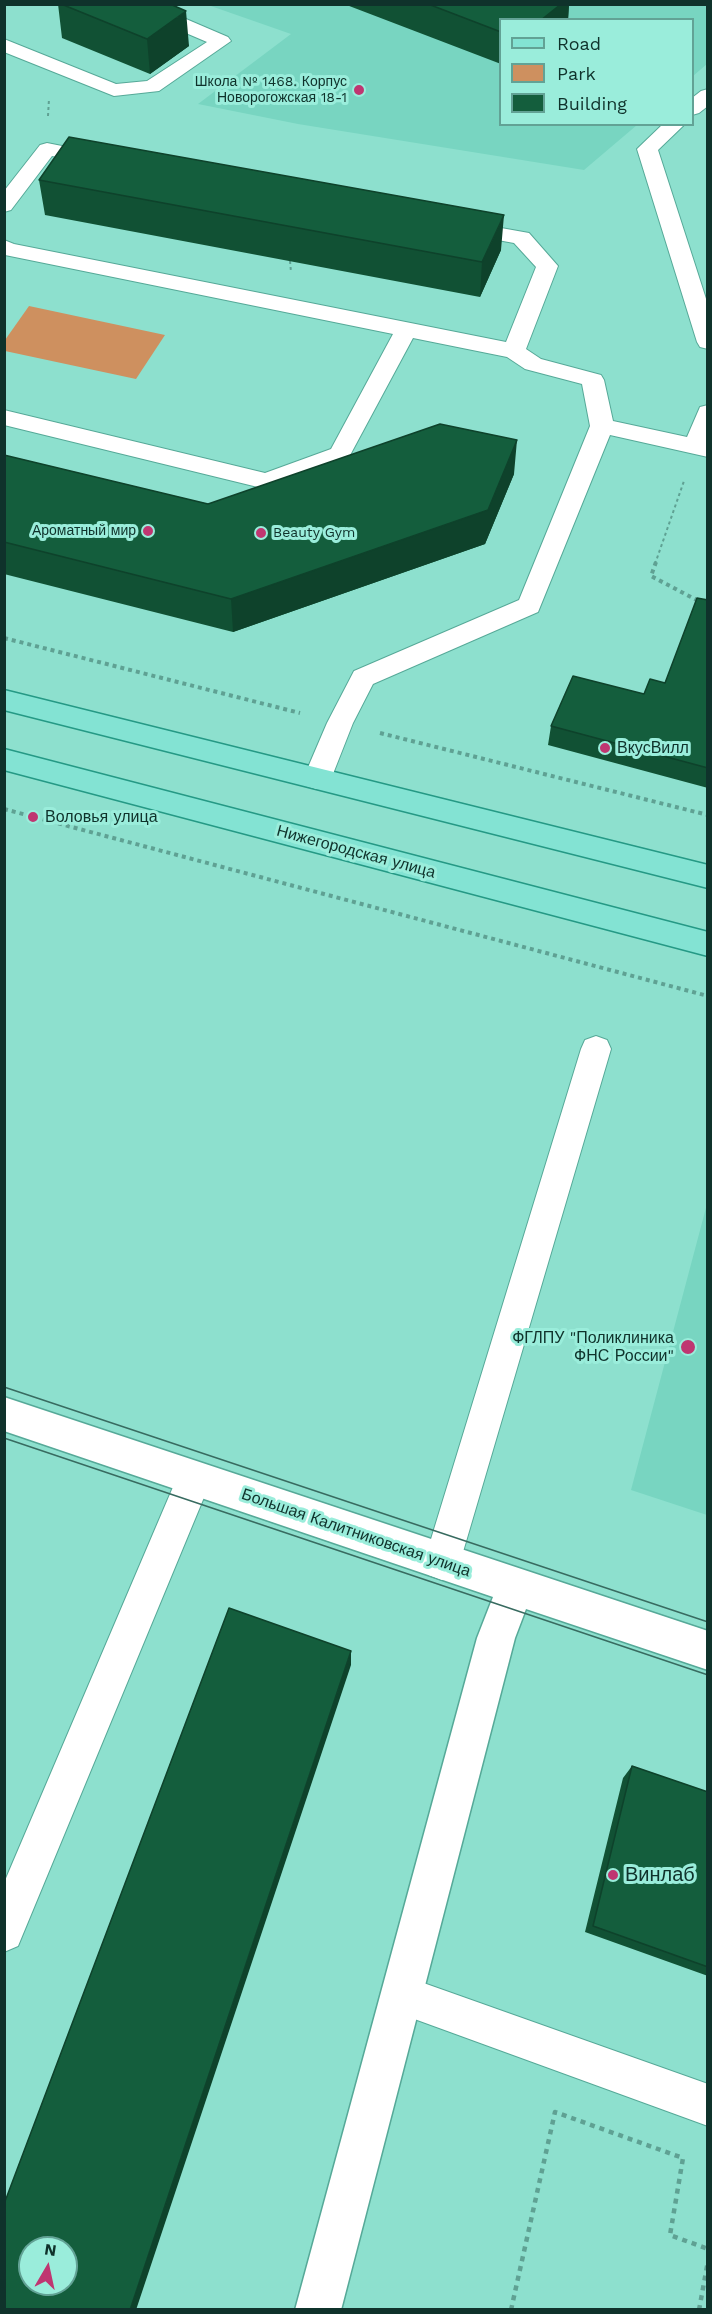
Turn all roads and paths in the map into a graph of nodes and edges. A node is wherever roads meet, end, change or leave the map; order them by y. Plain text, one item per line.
1 (141, 4) edge
2 (4, 45) edge
3 (708, 95) edge
4 (694, 108) edge
5 (673, 126) edge
6 (114, 162) edge
7 (4, 206) edge
8 (443, 223) edge
9 (4, 246) edge
10 (395, 318) junction
11 (708, 342) edge
12 (514, 351) junction
13 (708, 412) edge
14 (4, 417) edge
15 (602, 426) junction
16 (701, 448) edge
17 (708, 606) edge
18 (4, 638) edge
19 (4, 700) edge
20 (340, 723) junction
21 (4, 759) edge
22 (317, 779) junction
23 (4, 809) edge
24 (708, 815) edge
25 (708, 877) edge
26 (708, 944) edge
27 (708, 996) edge
28 (596, 1049) dead end
29 (4, 1414) edge
30 (194, 1478) junction
31 (442, 1562) junction
32 (516, 1586) junction
33 (708, 1651) edge
34 (4, 1932) edge
35 (401, 1995) junction
36 (708, 2105) edge
37 (708, 2249) edge
38 (708, 2261) edge
39 (318, 2310) edge
40 (511, 2310) edge
41 (699, 2310) edge

1 - 2 lane
3 - 4 lane
5 - 11 lane
6 - 7 lane
8 - 12 lane
9 - 10 lane
10 - 12 lane
10 - 14 lane
12 - 15 lane
13 - 16 lane
15 - 16 lane
15 - 20 lane
16 - 17 path
18 - 20 path
19 - 22 main road
20 - 22 lane
20 - 24 path
21 - 26 main road, Нижегородская улица
22 - 25 main road
23 - 27 path
28 - 31 lane
29 - 30 street, Большая Калитниковская улица
30 - 31 street, Большая Калитниковская улица
30 - 34 lane
31 - 32 street, Большая Калитниковская улица
32 - 33 street, Большая Калитниковская улица
32 - 35 street
35 - 36 lane
35 - 39 street
37 - 40 path
38 - 41 path

